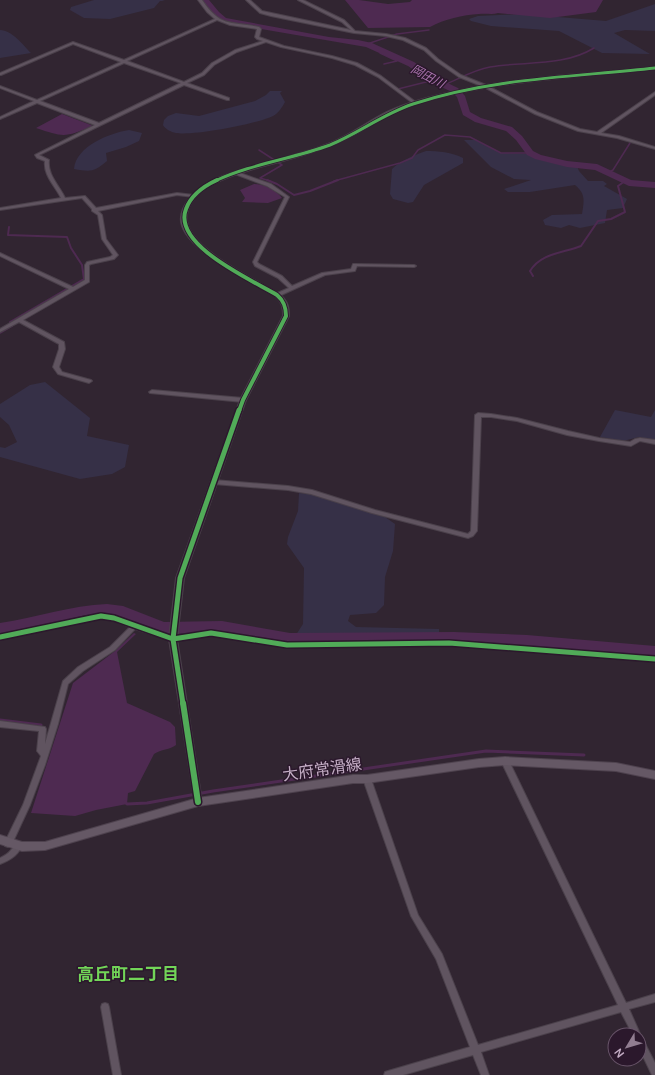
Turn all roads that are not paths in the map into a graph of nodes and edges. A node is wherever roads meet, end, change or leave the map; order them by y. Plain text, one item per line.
1 (200, 0) edge
2 (248, 0) edge
3 (300, 0) edge
4 (217, 20) junction
5 (354, 32) junction
6 (267, 42) junction
7 (124, 62) junction
8 (655, 68) edge
9 (0, 74) edge
10 (184, 83) junction
11 (485, 86) junction
12 (0, 88) edge
13 (655, 93) edge
14 (228, 99) dead end
15 (35, 102) junction
16 (415, 103) junction
17 (0, 118) edge
18 (99, 125) junction
19 (598, 133) junction
20 (655, 148) edge
21 (236, 172) junction
22 (194, 196) junction
23 (64, 199) junction
24 (0, 209) edge
25 (94, 210) junction
26 (0, 254) edge
27 (414, 266) dead end
28 (291, 288) junction
29 (73, 289) junction
30 (277, 295) junction
31 (19, 320) junction
32 (0, 331) edge
33 (89, 381) dead end
34 (152, 392) dead end
35 (243, 400) junction
36 (655, 442) edge
37 (214, 482) junction
38 (134, 626) junction
39 (174, 636) junction
40 (0, 637) edge
41 (655, 659) edge
42 (0, 724) edge
43 (45, 755) junction
44 (505, 761) junction
45 (655, 775) edge
46 (367, 778) junction
47 (198, 802) junction
48 (9, 843) edge
49 (0, 861) edge
50 (655, 998) edge
51 (105, 1007) dead end
52 (624, 1007) junction
53 (633, 1027) edge
54 (475, 1050) junction
55 (647, 1056) edge
56 (655, 1072) edge
57 (117, 1075) edge
58 (388, 1075) edge
59 (485, 1075) edge

1 - 4 street
2 - 5 street
3 - 5 street
4 - 6 street
4 - 7 street
5 - 11 street
6 - 10 street
6 - 16 street
7 - 9 street
7 - 10 street
7 - 15 street
8 - 11 street
10 - 14 street
10 - 18 street
11 - 16 street
11 - 19 street
12 - 15 street
13 - 19 street
15 - 17 street
15 - 18 street
16 - 21 street
18 - 23 street
19 - 20 street
21 - 22 street
21 - 28 street
22 - 25 street
22 - 30 street
23 - 24 street
23 - 25 street
25 - 29 street
26 - 29 street
27 - 28 street
28 - 30 street
29 - 31 street
30 - 35 street
31 - 32 street
31 - 33 street
34 - 35 street
35 - 37 street
36 - 37 street
37 - 39 street
38 - 39 street
38 - 40 street
38 - 43 street
39 - 41 street
39 - 47 street
42 - 43 street
43 - 48 street
44 - 45 main road, 大府常滑線
44 - 46 main road, 大府常滑線
44 - 52 street
46 - 47 main road, 大府常滑線
46 - 54 street
47 - 48 main road, 大府常滑線
48 - 49 street
50 - 52 street
51 - 57 street
52 - 53 street
52 - 54 street
54 - 58 street
54 - 59 street
55 - 56 street

